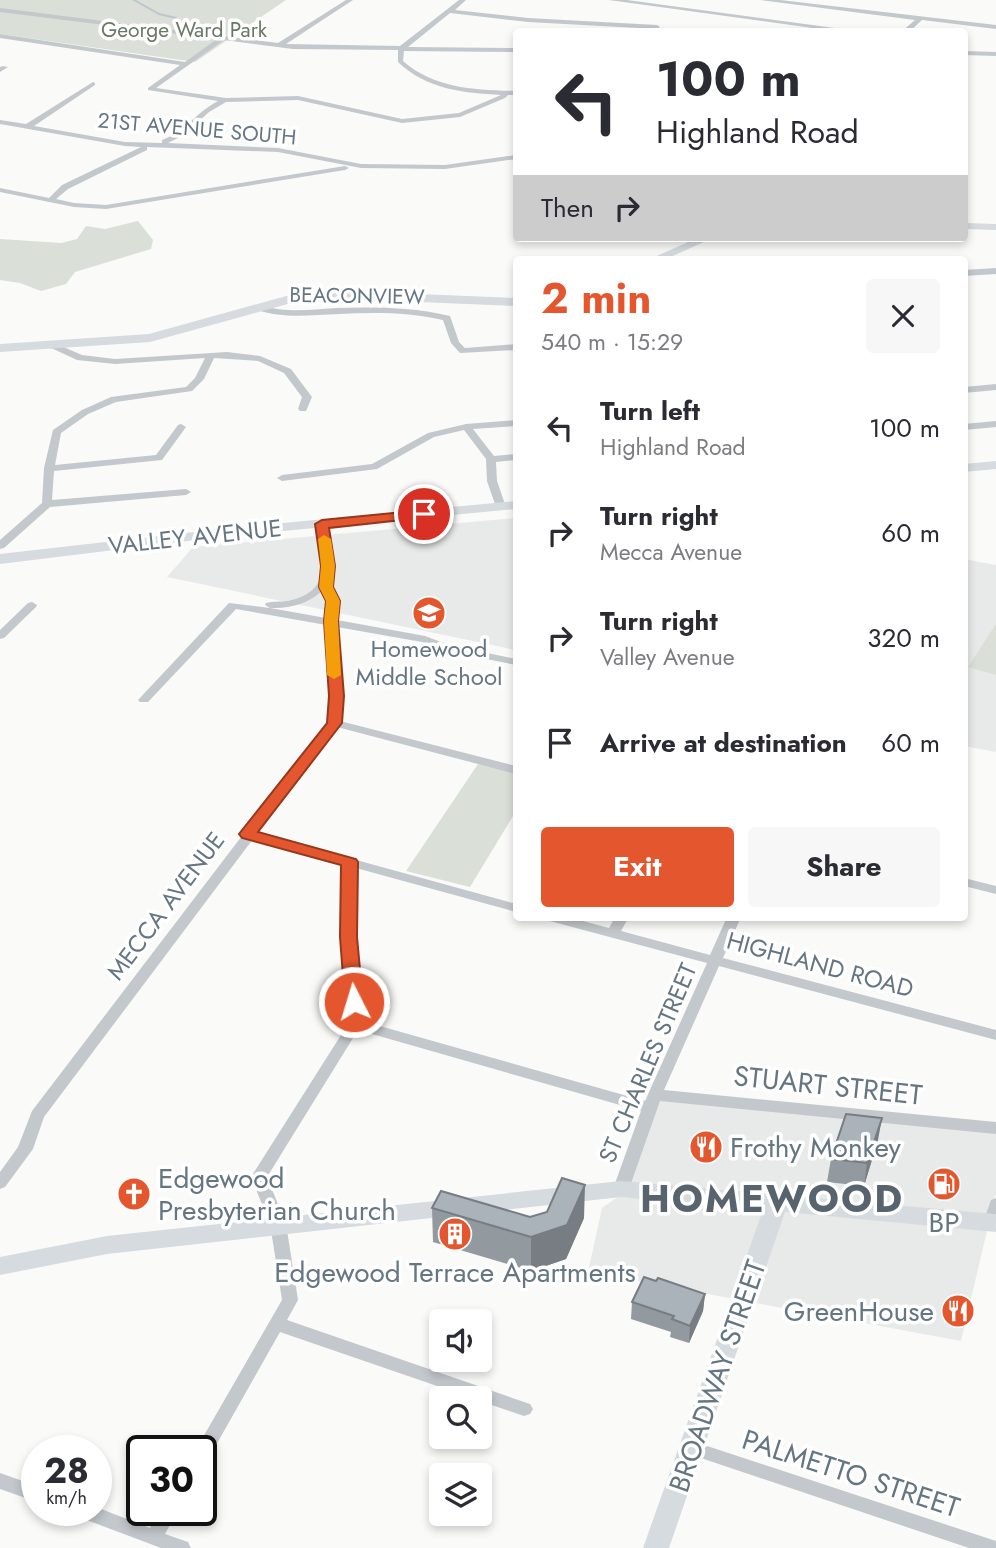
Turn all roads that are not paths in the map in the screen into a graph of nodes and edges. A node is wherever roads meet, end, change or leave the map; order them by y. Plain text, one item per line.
1 (350, 0) edge
2 (463, 0) edge
3 (612, 0) edge
4 (764, 0) edge
5 (715, 1) edge
6 (0, 10) edge
7 (449, 11) junction
8 (703, 12) junction
9 (917, 18) junction
10 (811, 25) junction
11 (657, 27) dead end
12 (996, 27) edge
13 (803, 28) edge
14 (832, 28) edge
15 (909, 28) edge
16 (0, 36) edge
17 (223, 38) junction
18 (280, 45) junction
19 (401, 49) junction
20 (513, 50) edge
21 (968, 51) edge
22 (996, 54) edge
23 (186, 64) junction
24 (93, 84) dead end
25 (505, 93) junction
26 (513, 93) edge
27 (226, 100) junction
28 (0, 122) edge
29 (27, 127) junction
30 (154, 145) junction
31 (513, 157) edge
32 (361, 166) junction
33 (0, 190) edge
34 (53, 198) junction
35 (968, 226) edge
36 (996, 227) edge
37 (697, 242) edge
38 (663, 256) edge
39 (996, 271) edge
40 (968, 273) edge
41 (513, 302) edge
42 (260, 308) junction
43 (52, 345) junction
44 (513, 347) edge
45 (0, 348) edge
46 (210, 357) junction
47 (996, 387) edge
48 (968, 390) edge
49 (303, 410) dead end
50 (513, 423) edge
51 (996, 424) edge
52 (181, 427) dead end
53 (466, 427) junction
54 (968, 427) edge
55 (513, 457) edge
56 (491, 459) junction
57 (996, 465) edge
58 (48, 468) junction
59 (968, 468) edge
60 (282, 478) dead end
61 (186, 492) dead end
62 (47, 504) junction
63 (509, 506) edge
64 (322, 524) junction
65 (6, 537) edge
66 (0, 546) edge
67 (0, 559) edge
68 (327, 580) junction
69 (33, 605) dead end
70 (261, 606) junction
71 (332, 614) junction
72 (2, 631) edge
73 (513, 661) edge
74 (144, 700) dead end
75 (334, 723) junction
76 (513, 769) edge
77 (248, 834) junction
78 (350, 862) junction
79 (968, 883) edge
80 (996, 890) edge
81 (513, 907) edge
82 (566, 921) edge
83 (620, 921) edge
84 (732, 921) edge
85 (613, 934) junction
86 (715, 961) junction
87 (355, 1024) junction
88 (996, 1035) edge
89 (652, 1101) junction
90 (996, 1128) edge
91 (0, 1183) edge
92 (621, 1189) junction
93 (777, 1203) junction
94 (994, 1217) edge
95 (278, 1224) junction
96 (0, 1266) edge
97 (278, 1324) junction
98 (524, 1409) dead end
99 (213, 1435) edge
100 (692, 1448) junction
101 (0, 1481) edge
102 (21, 1488) edge
103 (112, 1521) edge
104 (161, 1526) edge
105 (154, 1537) junction
106 (182, 1548) edge
107 (656, 1548) edge
108 (993, 1548) edge

1 - 18 street
2 - 7 street
3 - 8 street
4 - 9 street
5 - 8 street
6 - 17 street
7 - 11 street
7 - 19 street
8 - 10 street
9 - 12 street
9 - 15 street
10 - 13 street
10 - 14 street
16 - 23 street
17 - 18 street
17 - 23 street
18 - 19 street
19 - 20 street
19 - 25 street
21 - 22 street
23 - 27 street
24 - 29 street
25 - 26 street
25 - 27 street
27 - 30 street
28 - 29 street, 21ST AVENUE SOUTH
29 - 30 street, 21ST AVENUE SOUTH
30 - 32 street, 21ST AVENUE SOUTH
30 - 34 street
31 - 32 street, 21ST AVENUE SOUTH
32 - 34 street
33 - 34 street
35 - 36 main road
37 - 38 main road
39 - 40 street
41 - 42 main road
42 - 43 main road
42 - 44 street, BEACONVIEW
43 - 45 main road
43 - 46 street
46 - 49 street
46 - 58 street
47 - 48 street
50 - 53 street
51 - 54 street
52 - 58 street
53 - 56 street
53 - 60 street
55 - 56 street
56 - 63 street
57 - 59 main road
58 - 62 street
61 - 62 street
62 - 65 street
63 - 64 main road, VALLEY AVENUE
64 - 67 main road, VALLEY AVENUE
64 - 68 street
65 - 66 street
68 - 70 street
68 - 71 street
69 - 72 street
70 - 71 street
70 - 74 street
71 - 73 street
71 - 75 street
75 - 76 street
75 - 77 street, MECCA AVENUE
77 - 78 street
77 - 91 street, MECCA AVENUE
78 - 81 street
78 - 87 street
79 - 80 street
82 - 85 street, HIGHLAND ROAD
83 - 85 street
84 - 86 street, ST CHARLES STREET
85 - 86 street, HIGHLAND ROAD
86 - 88 street, HIGHLAND ROAD
86 - 89 street, ST CHARLES STREET
87 - 89 street, STUART STREET
87 - 95 street
89 - 90 street, STUART STREET
89 - 92 street, ST CHARLES STREET
92 - 93 main road
92 - 95 main road
93 - 94 main road
93 - 100 main road, BROADWAY STREET
95 - 96 main road
95 - 97 street
97 - 98 street
97 - 99 street
100 - 107 main road, BROADWAY STREET
100 - 108 street, PALMETTO STREET
101 - 102 street
103 - 105 street
104 - 105 street
105 - 106 street

